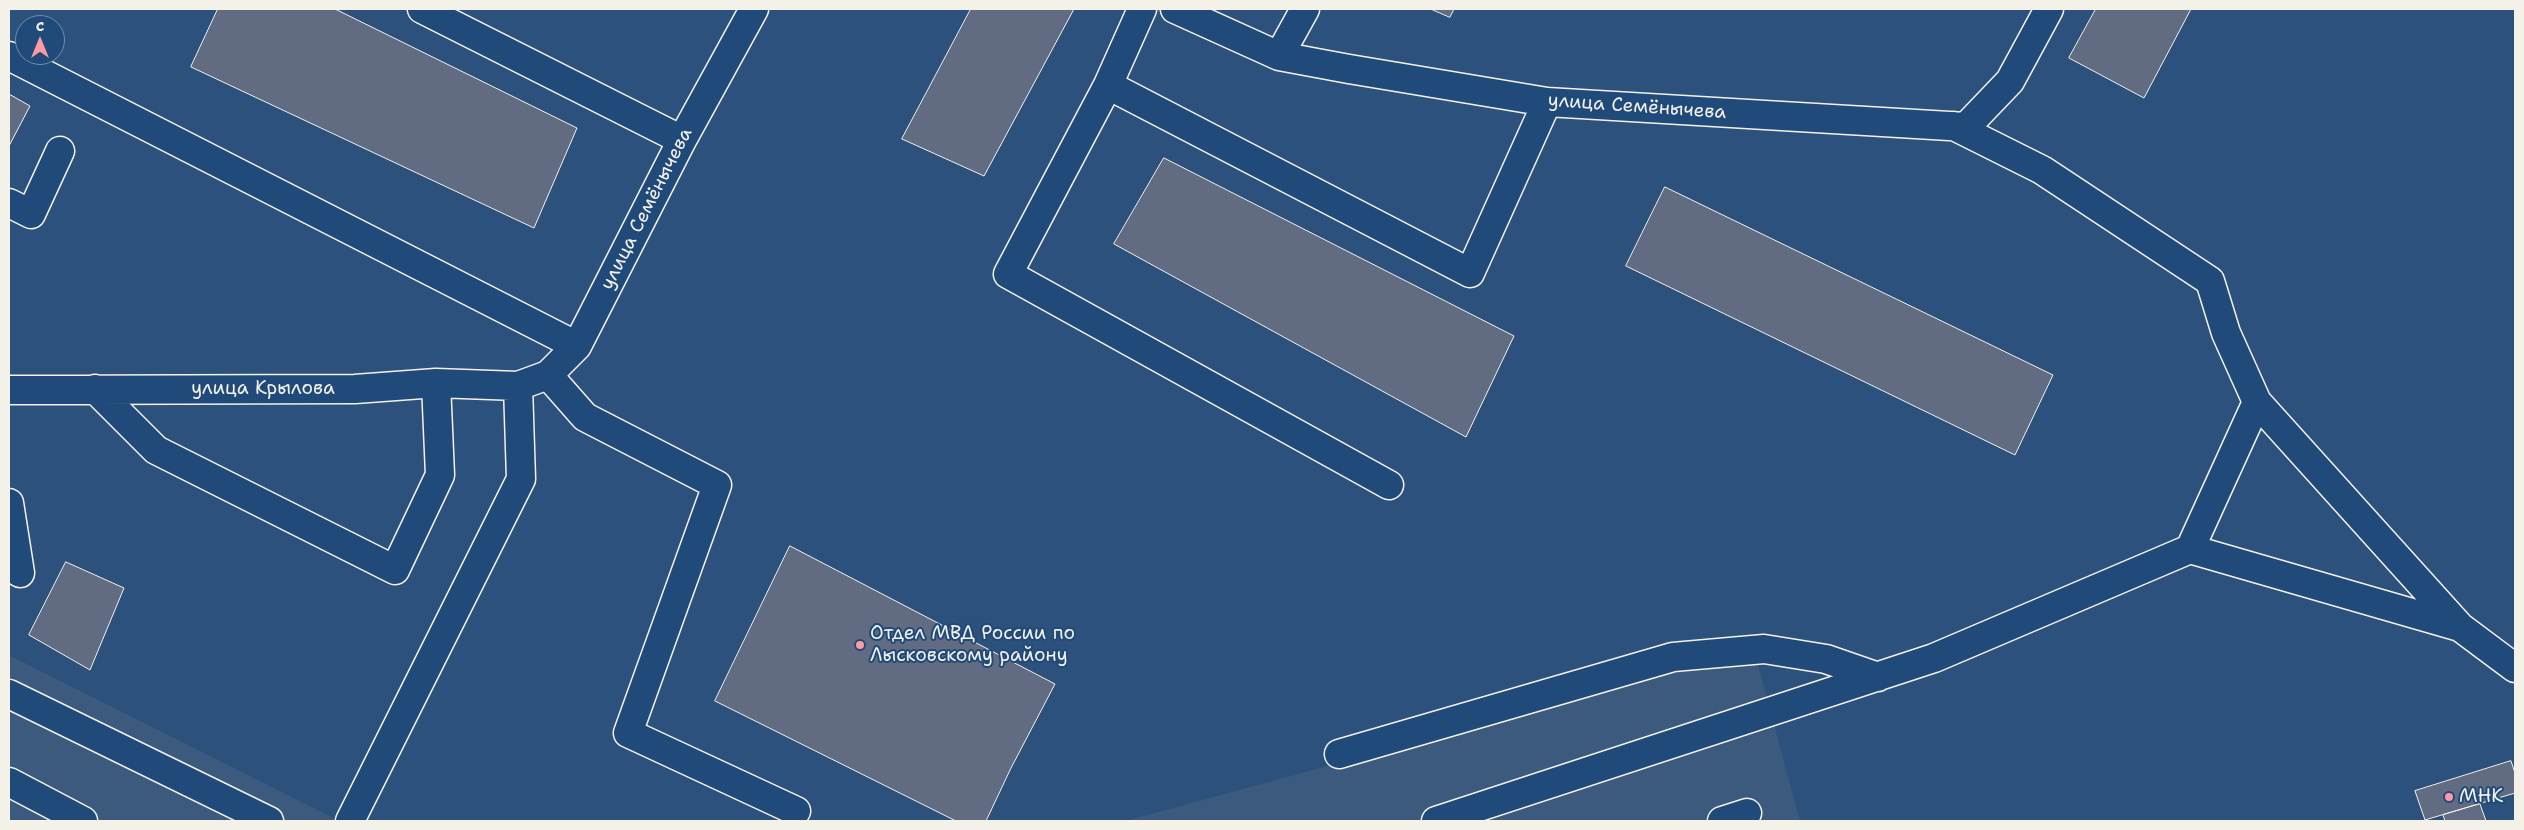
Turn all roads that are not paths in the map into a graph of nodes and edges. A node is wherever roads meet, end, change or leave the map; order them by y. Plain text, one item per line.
1 (422, 9) edge
2 (754, 9) edge
3 (1142, 9) edge
4 (1175, 9) edge
5 (1305, 9) edge
6 (2049, 9) edge
7 (9, 56) edge
8 (1280, 56) junction
9 (1108, 85) junction
10 (1547, 102) junction
11 (1954, 126) junction
12 (682, 140) junction
13 (60, 151) dead end
14 (9, 203) edge
15 (577, 346) junction
16 (548, 376) junction
17 (436, 383) junction
18 (518, 386) junction
19 (95, 389) junction
20 (9, 390) edge
21 (2258, 402) junction
22 (1390, 485) dead end
23 (9, 504) edge
24 (2190, 549) junction
25 (20, 572) dead end
26 (2460, 627) junction
27 (2515, 668) edge
28 (1878, 677) junction
29 (9, 694) edge
30 (1339, 754) dead end
31 (9, 782) edge
32 (796, 811) dead end
33 (83, 821) edge
34 (270, 821) edge
35 (350, 821) edge
36 (1436, 821) edge

1 - 12 street
2 - 12 street, улица Семёнычева
3 - 9 street
4 - 8 street, улица Семёнычева
5 - 8 street
6 - 11 street, улица Семёнычева
7 - 15 street
8 - 10 street, улица Семёнычева
9 - 10 street
9 - 22 street
10 - 11 street, улица Семёнычева
11 - 21 street
12 - 15 street, улица Семёнычева
13 - 14 street
15 - 16 street, улица Семёнычева
16 - 18 street, улица Семёнычева
16 - 32 street
17 - 18 street, улица Крылова
17 - 19 street, улица Крылова
17 - 19 street
18 - 35 street
19 - 20 street, улица Крылова
21 - 24 street
21 - 26 street
23 - 25 street
24 - 26 street
24 - 28 street
26 - 27 street
28 - 30 street
28 - 36 street
29 - 34 street
31 - 33 street

